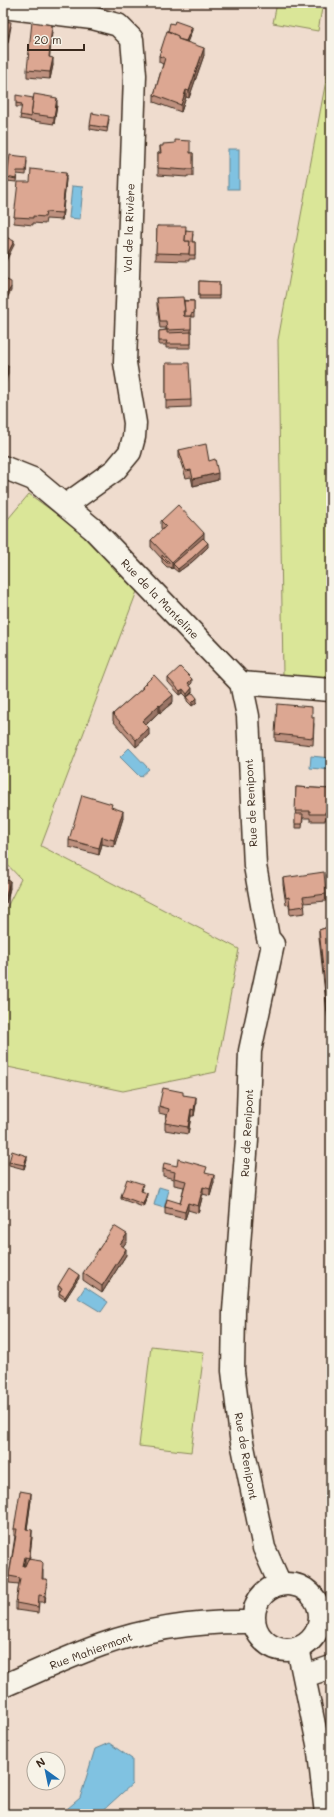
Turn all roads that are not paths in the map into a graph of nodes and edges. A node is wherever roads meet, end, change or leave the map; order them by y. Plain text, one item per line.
1 (12, 8) edge
2 (3, 468) edge
3 (66, 505) junction
4 (241, 683) junction
5 (331, 690) edge
6 (280, 1584) junction
7 (254, 1622) junction
8 (298, 1648) junction
9 (331, 1667) edge
10 (305, 1676) junction
11 (3, 1686) edge
12 (326, 1814) edge

1 - 3 street, Val de la Rivière
2 - 3 street, Rue de la Manteline
3 - 4 street, Rue de la Manteline
4 - 5 street
4 - 6 street, Rue de Renipont
6 - 7 street
6 - 8 street
7 - 8 street
7 - 11 street, Rue Mahiermont
8 - 10 street
9 - 10 street
10 - 12 street

